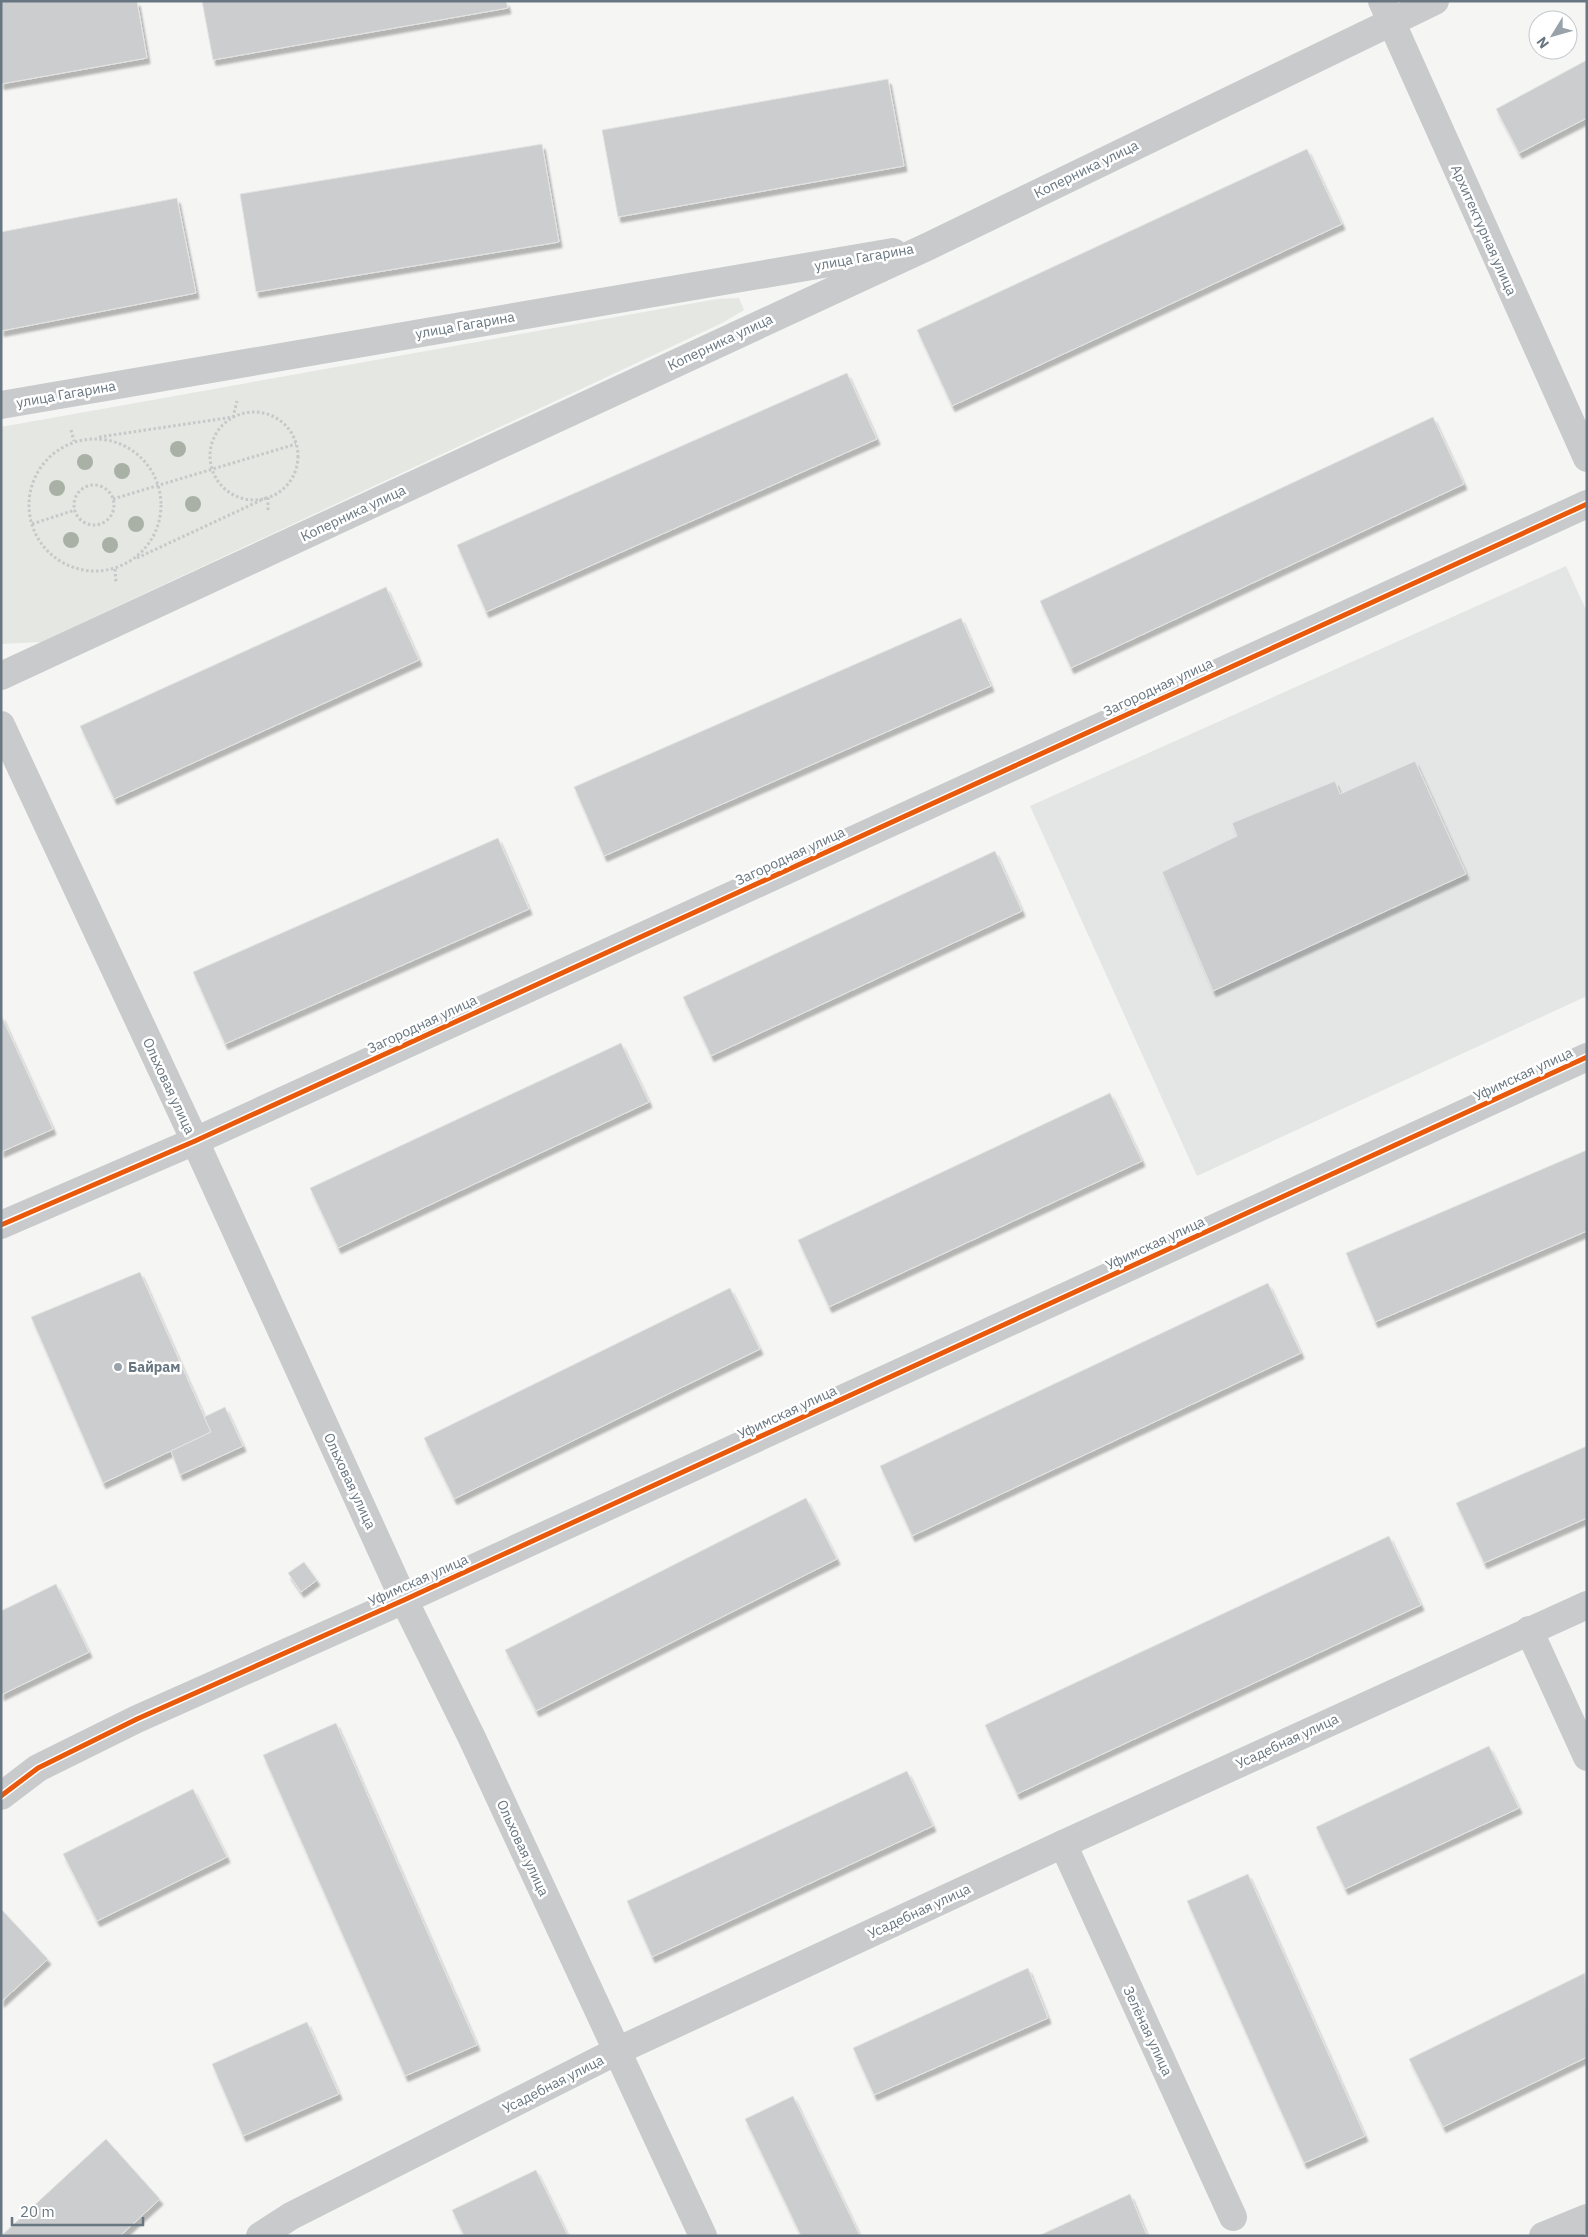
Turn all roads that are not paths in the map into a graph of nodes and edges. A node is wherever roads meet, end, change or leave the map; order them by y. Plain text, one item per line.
1 (1435, 1) edge
2 (1386, 11) edge
3 (929, 246) junction
4 (1, 405) edge
5 (1587, 458) edge
6 (1587, 504) edge
7 (1, 676) edge
8 (1, 726) edge
9 (1587, 1057) edge
10 (195, 1140) junction
11 (1, 1225) edge
12 (404, 1600) junction
13 (1587, 1605) edge
14 (1529, 1630) junction
15 (1587, 1757) edge
16 (1, 1796) edge
17 (1062, 1844) junction
18 (617, 2051) junction
19 (1233, 2217) dead end
20 (1587, 2218) edge
21 (260, 2236) edge
22 (703, 2236) edge
23 (1543, 2236) edge

1 - 2 street, Коперника улица
2 - 3 street, Коперника улица
2 - 5 street, Архитектурная улица
3 - 4 street, улица Гагарина
3 - 7 street, Коперника улица
6 - 10 street, Загородная улица
8 - 10 street, Ольховая улица
9 - 12 street, Уфимская улица
10 - 11 street, Загородная улица
10 - 12 street, Ольховая улица
12 - 16 street, Уфимская улица
12 - 18 street, Ольховая улица
13 - 14 street, Усадебная улица
14 - 15 street
14 - 17 street, Усадебная улица
17 - 18 street, Усадебная улица
17 - 19 street, Зелёная улица
18 - 21 street, Усадебная улица
18 - 22 street, Ольховая улица
20 - 23 street

